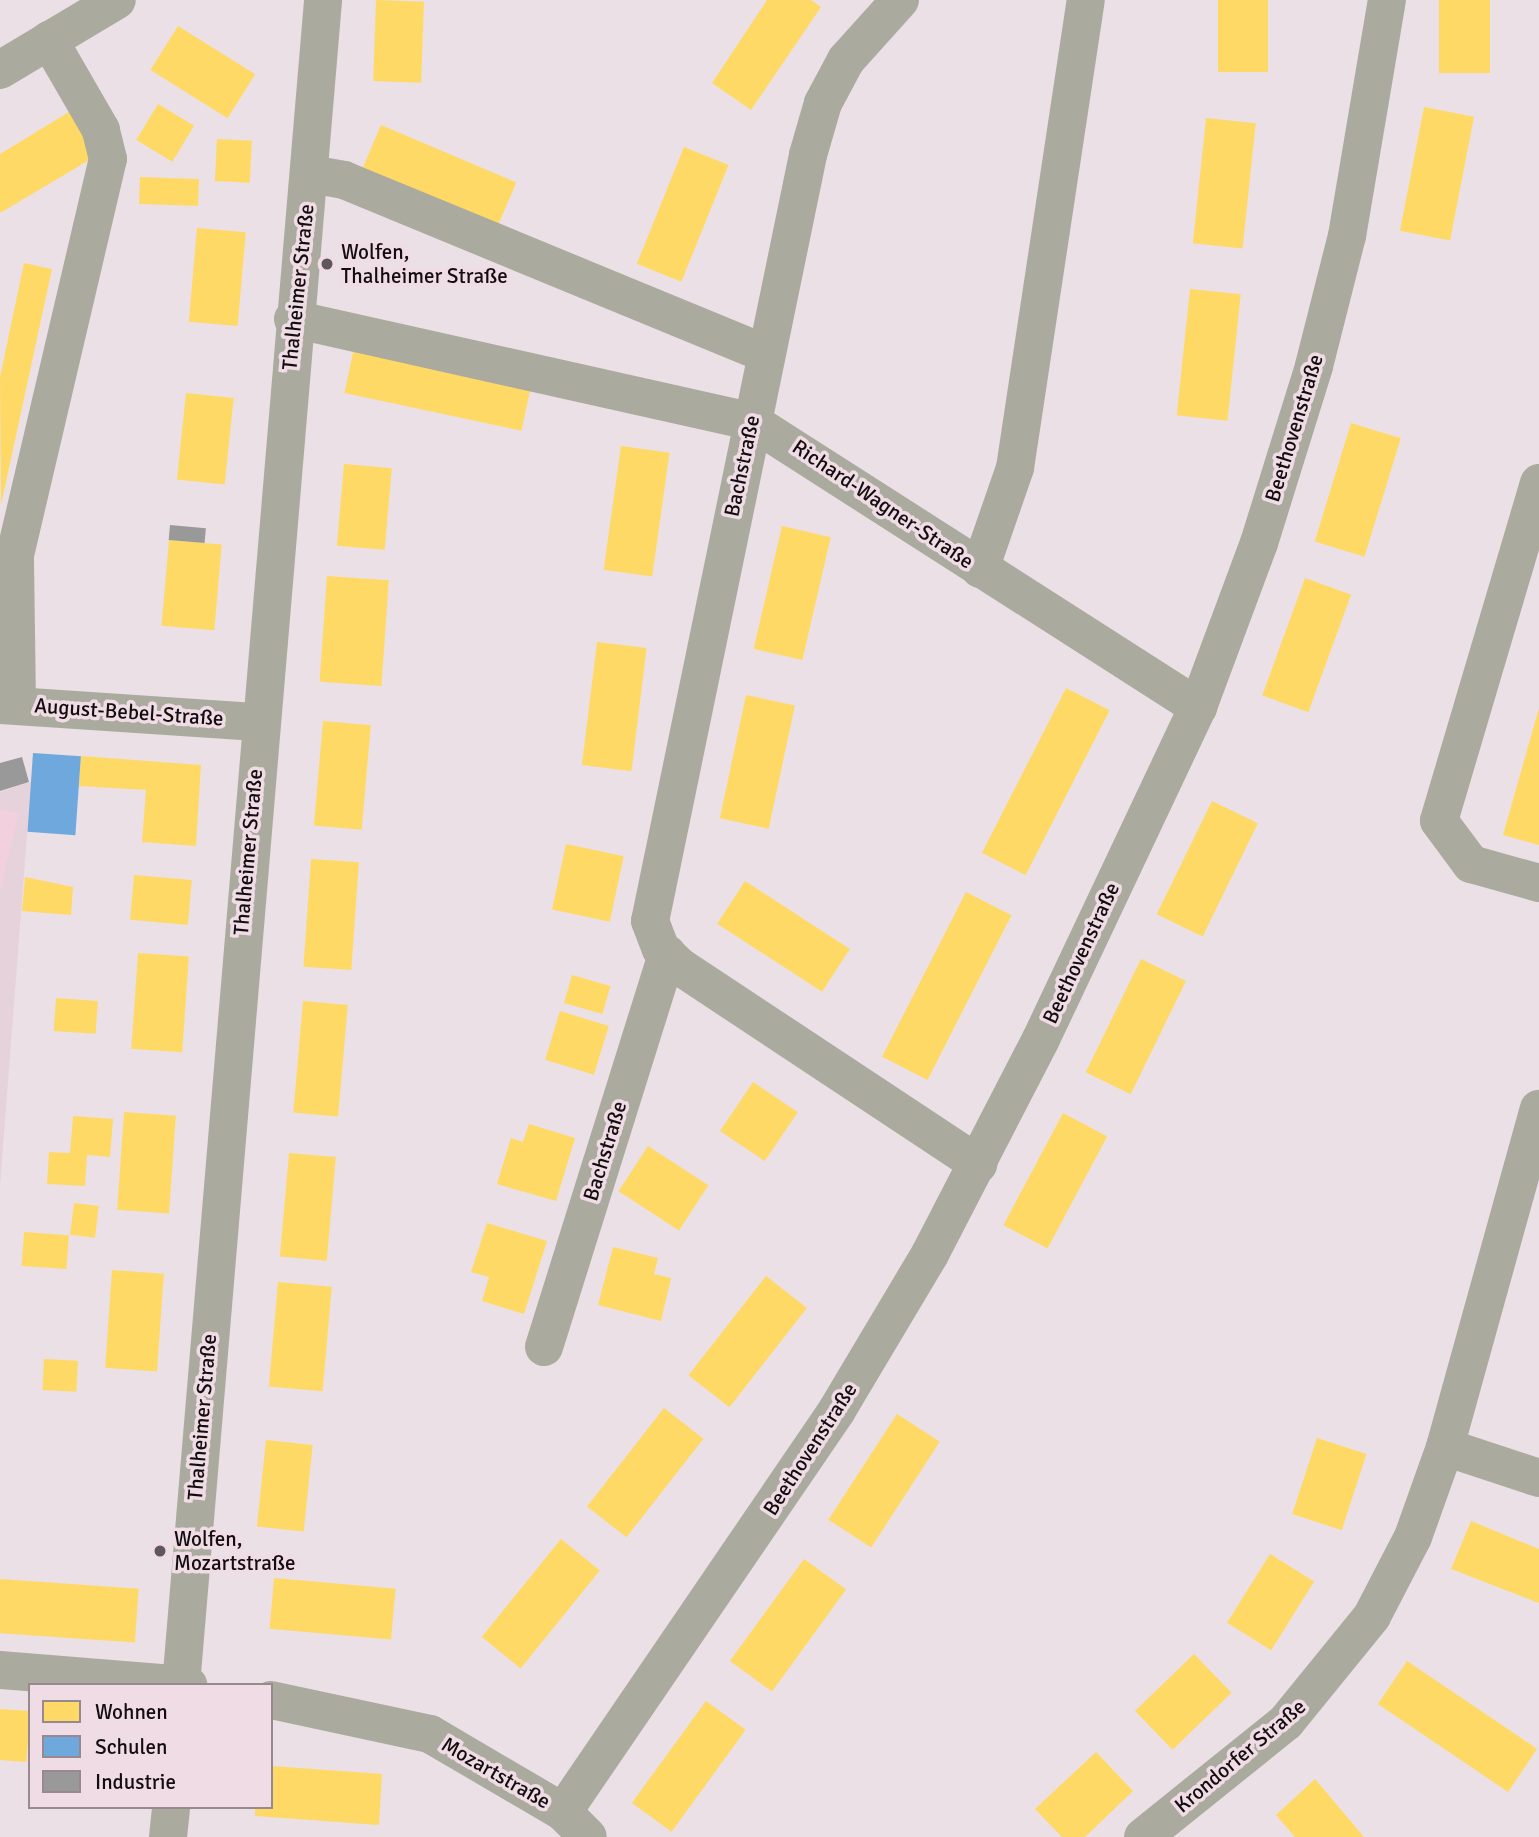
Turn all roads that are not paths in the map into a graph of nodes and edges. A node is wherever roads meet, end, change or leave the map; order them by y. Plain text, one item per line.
1 (117, 0) edge
2 (900, 0) edge
3 (1086, 0) edge
4 (1387, 0) edge
5 (315, 7) edge
6 (49, 40) junction
7 (0, 70) edge
8 (310, 174) junction
9 (293, 319) junction
10 (766, 354) junction
11 (751, 421) junction
12 (1539, 483) edge
13 (979, 569) junction
14 (8, 705) edge
15 (1198, 707) junction
16 (258, 722) junction
17 (1539, 883) edge
18 (667, 954) junction
19 (1539, 1109) edge
20 (978, 1164) junction
21 (544, 1347) dead end
22 (1445, 1447) junction
23 (1539, 1478) edge
24 (0, 1670) edge
25 (170, 1683) edge
26 (183, 1683) edge
27 (273, 1700) edge
28 (171, 1809) edge
29 (576, 1825) edge
30 (168, 1837) edge
31 (1143, 1837) edge

1 - 6 street
2 - 10 street, Bachstraße
3 - 13 street
4 - 15 street, Beethovenstraße
5 - 8 street, Thalheimer Straße
6 - 7 street
6 - 14 street
8 - 9 street, Thalheimer Straße
8 - 10 street
9 - 11 street, Richard-Wagner-Straße
9 - 16 street, Thalheimer Straße
10 - 11 street, Bachstraße
11 - 13 street, Richard-Wagner-Straße
11 - 18 street, Bachstraße
12 - 17 street
13 - 15 street, Richard-Wagner-Straße
14 - 16 street, August-Bebel-Straße
15 - 20 street, Beethovenstraße
16 - 26 street, Thalheimer Straße
18 - 20 street, Bachstraße
18 - 21 street, Bachstraße
19 - 22 street, Krondorfer Straße
20 - 29 street, Beethovenstraße
22 - 23 street
22 - 31 street, Krondorfer Straße
24 - 25 street
27 - 29 street, Mozartstraße
28 - 30 street

